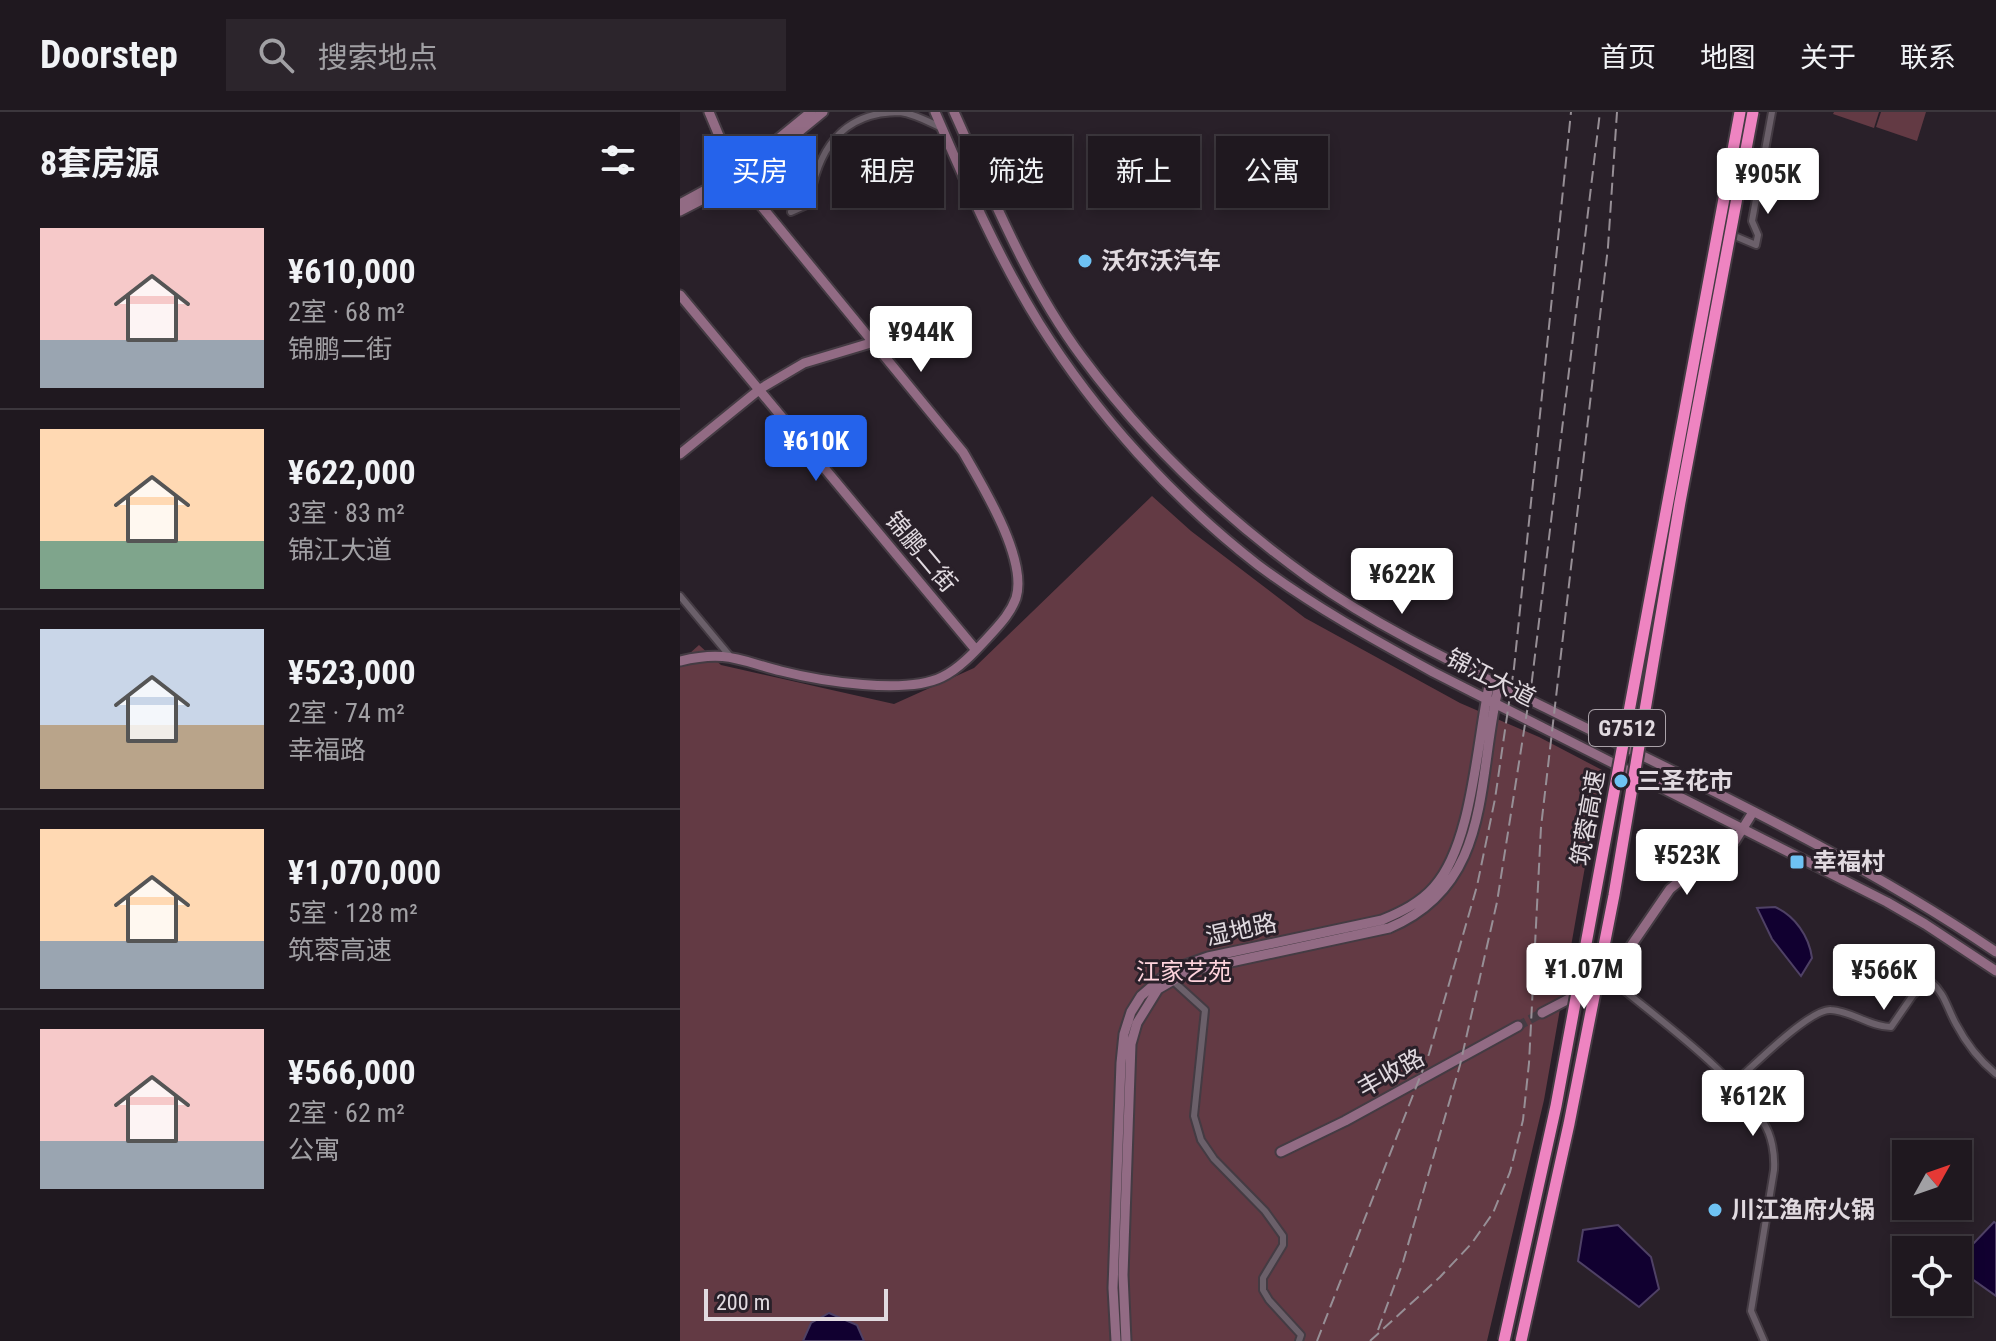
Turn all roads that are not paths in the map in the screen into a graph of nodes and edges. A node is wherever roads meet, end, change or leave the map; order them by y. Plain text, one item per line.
1 (709, 112) edge
2 (811, 112) edge
3 (823, 112) edge
4 (935, 112) edge
5 (954, 112) edge
6 (1740, 112) edge
7 (1753, 112) edge
8 (1772, 112) edge
9 (942, 128) junction
10 (719, 136) edge
11 (784, 136) edge
12 (791, 136) edge
13 (704, 193) edge
14 (704, 197) edge
15 (680, 204) edge
16 (763, 208) edge
17 (680, 211) edge
18 (791, 212) dead end
19 (1715, 228) dead end
20 (680, 295) edge
21 (874, 342) junction
22 (760, 389) junction
23 (680, 454) edge
24 (680, 596) edge
25 (976, 650) junction
26 (729, 655) junction
27 (680, 661) edge
28 (1495, 683) junction
29 (1491, 700) junction
30 (1753, 812) junction
31 (1743, 828) junction
32 (1996, 952) edge
33 (1996, 971) edge
34 (1171, 978) junction
35 (1609, 978) junction
36 (1542, 1013) tunnel mouth
37 (1518, 1026) tunnel mouth
38 (1996, 1074) edge
39 (1732, 1085) junction
40 (1281, 1152) dead end
41 (1116, 1341) edge
42 (1126, 1341) edge
43 (1299, 1341) edge
44 (1504, 1341) edge
45 (1521, 1341) edge
46 (1764, 1341) edge

1 - 10 street
2 - 11 street
3 - 12 street
4 - 9 street, 锦江大道
5 - 28 street, 锦江大道
6 - 44 highway, 筑蓉高速 / G7512, bridge
7 - 45 highway, 筑蓉高速 / G7512, bridge
8 - 19 street
9 - 18 street
9 - 29 street, 锦江大道
13 - 15 street
14 - 17 street
16 - 21 street
20 - 22 street, 锦鹏二街
21 - 22 street
21 - 25 street
22 - 23 street
22 - 25 street, 锦鹏二街
24 - 26 street
25 - 26 street
26 - 27 street
28 - 29 street, 湿地路
28 - 30 street, 锦江大道
29 - 31 street, 锦江大道
29 - 34 street, 湿地路
30 - 31 street
30 - 32 street, 锦江大道
31 - 33 street, 锦江大道
31 - 35 street
34 - 41 street, 湿地路
34 - 42 street, 湿地路
34 - 43 street
35 - 36 street
35 - 39 street
37 - 40 street, 丰收路
38 - 39 street
39 - 46 street

